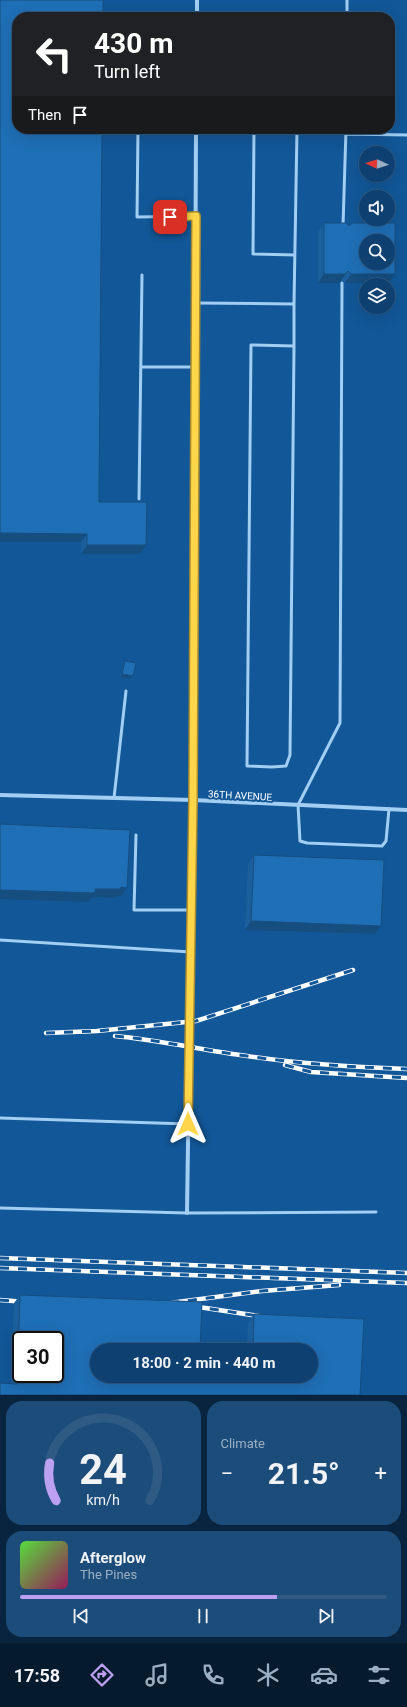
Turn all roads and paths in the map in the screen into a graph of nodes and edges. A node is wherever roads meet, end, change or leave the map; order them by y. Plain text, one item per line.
1 (197, 0) edge
2 (347, 0) edge
3 (197, 12) edge
4 (347, 12) edge
5 (138, 134) edge
6 (196, 134) edge
7 (254, 134) edge
8 (297, 134) edge
9 (346, 134) joint
10 (407, 135) edge
11 (196, 216) junction
12 (343, 232) edge
13 (295, 255) junction
14 (142, 275) dead end
15 (342, 283) edge
16 (195, 303) junction
17 (294, 304) junction
18 (294, 346) junction
19 (141, 367) junction
20 (195, 367) junction
21 (140, 499) dead end
22 (126, 691) dead end
23 (0, 795) edge
24 (114, 798) junction
25 (193, 800) junction
26 (298, 806) junction
27 (389, 809) junction
28 (407, 810) edge
29 (136, 835) dead end
30 (191, 910) junction
31 (0, 940) edge
32 (191, 952) junction
33 (0, 1118) edge
34 (188, 1124) junction
35 (0, 1208) edge
36 (376, 1212) dead end
37 (187, 1213) junction

1 - 3 street
2 - 4 lane
5 - 11 lane
6 - 11 street
7 - 13 lane
8 - 13 lane
9 - 10 lane
9 - 12 lane
11 - 16 street
13 - 17 lane
14 - 19 lane
15 - 26 lane
16 - 17 lane
16 - 20 street
17 - 18 lane
18 - 18 lane
19 - 20 lane
19 - 21 lane
20 - 25 street
22 - 24 lane
23 - 24 street, 36TH AVENUE
24 - 25 street, 36TH AVENUE
25 - 26 street, 36TH AVENUE
25 - 30 street
26 - 27 street, 36TH AVENUE
26 - 27 lane
27 - 28 street, 36TH AVENUE
29 - 30 lane
30 - 32 street
31 - 32 lane
32 - 34 street
33 - 34 lane
34 - 37 street
35 - 37 lane
36 - 37 lane

